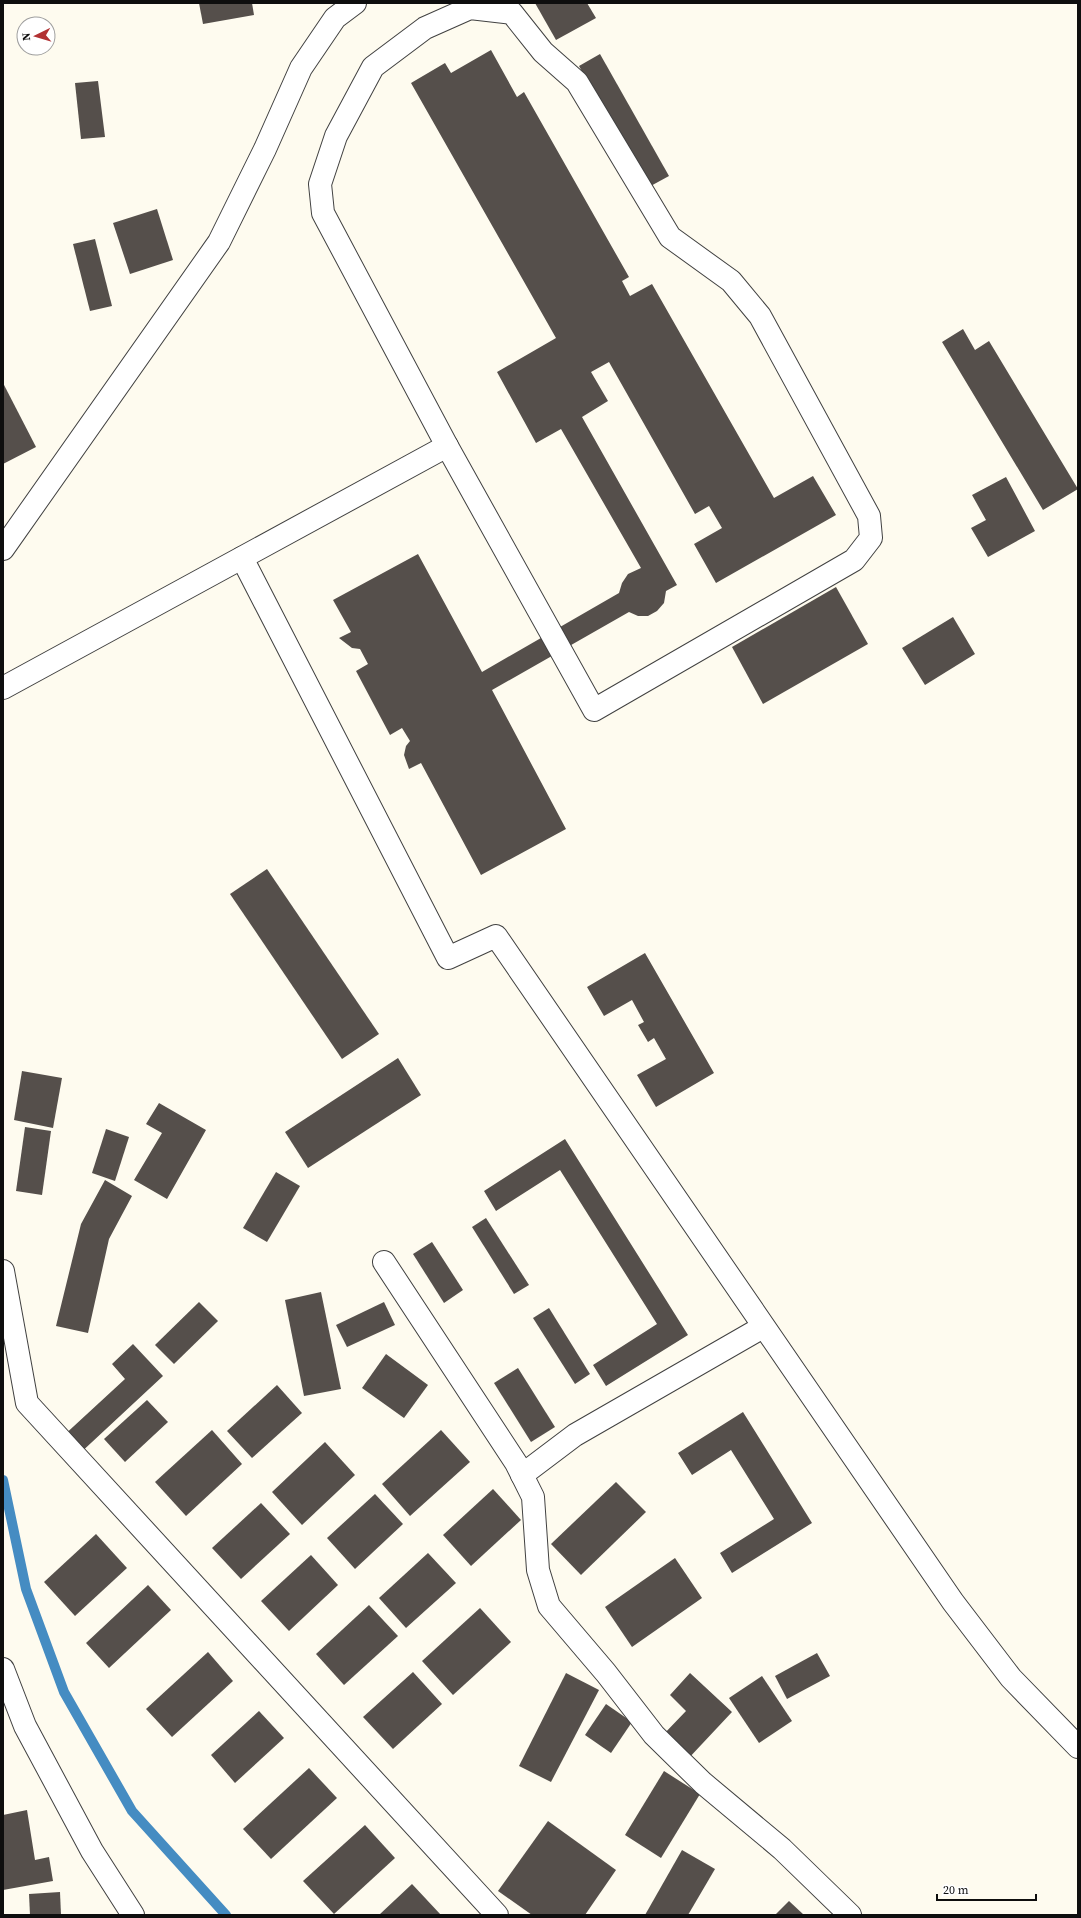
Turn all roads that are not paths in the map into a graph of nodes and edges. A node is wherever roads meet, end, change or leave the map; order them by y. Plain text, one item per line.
1 (355, 3) edge
2 (447, 446) junction
3 (3, 548) edge
4 (242, 558) junction
5 (3, 688) edge
6 (384, 1262) dead end
7 (3, 1271) edge
8 (764, 1327) junction
9 (522, 1476) junction
10 (3, 1669) edge
11 (1078, 1747) edge
12 (133, 1915) edge
13 (497, 1915) edge
14 (850, 1915) edge

1 - 3 street
2 - 2 street
2 - 4 street
4 - 5 street
4 - 8 street
6 - 9 street
7 - 13 street
8 - 9 street
8 - 11 street
9 - 14 street
10 - 12 street

